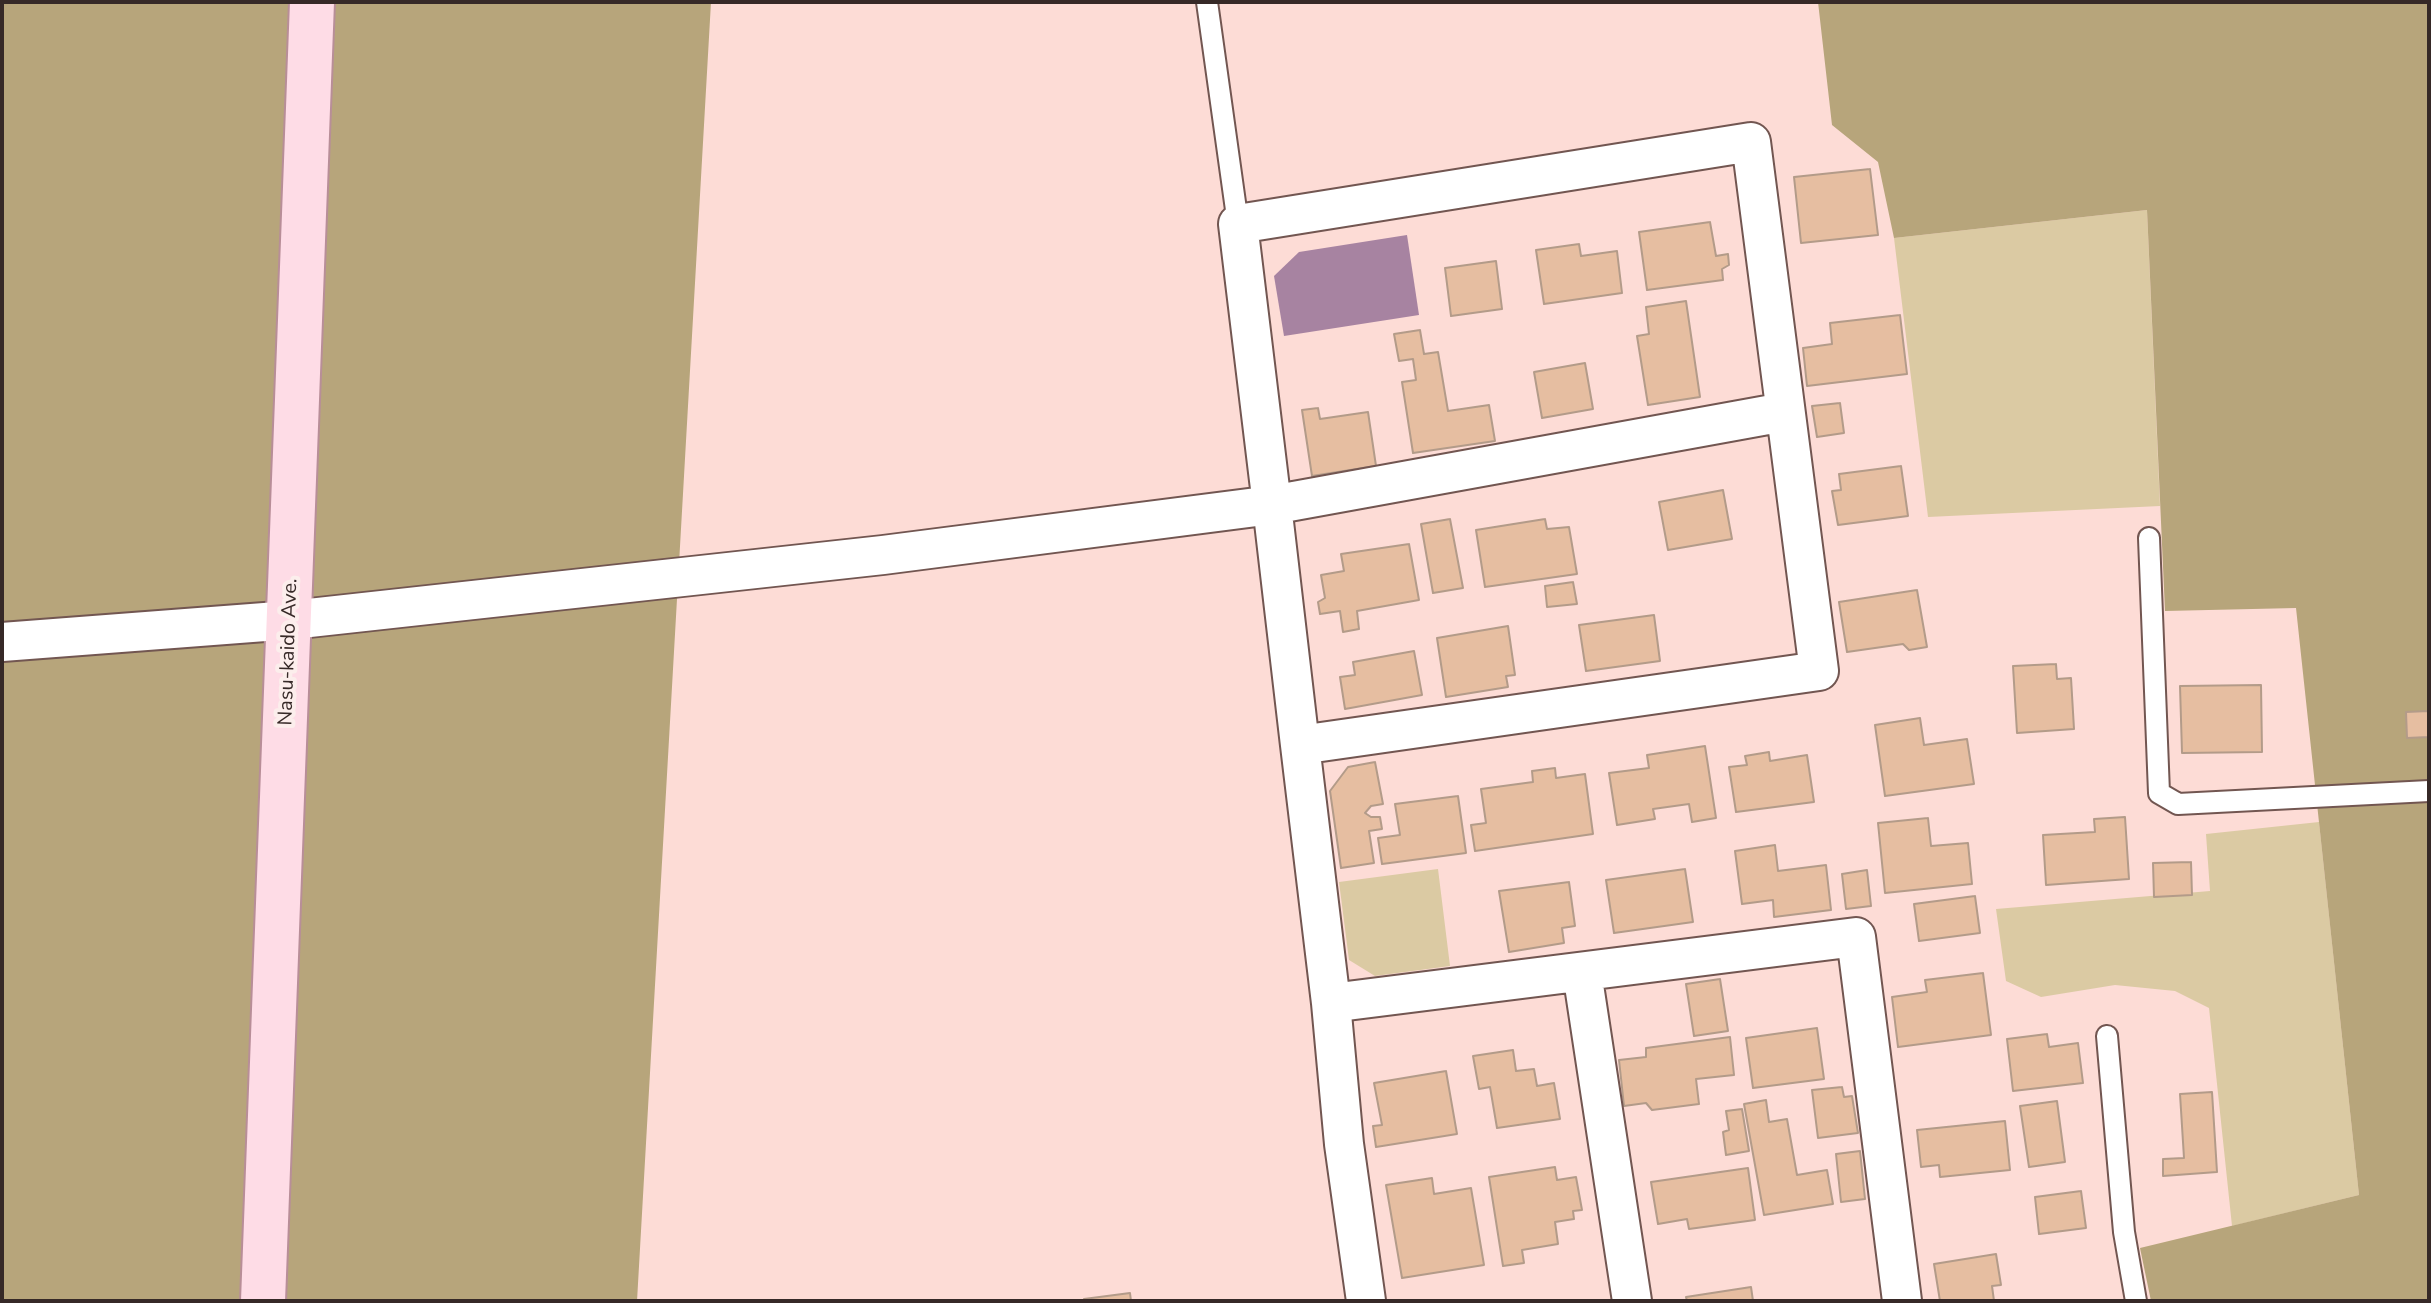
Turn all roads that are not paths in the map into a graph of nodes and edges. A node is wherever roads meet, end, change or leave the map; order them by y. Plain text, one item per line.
1 (312, 2) edge
2 (1207, 2) edge
3 (1238, 224) junction
4 (1784, 412) junction
5 (1272, 505) junction
6 (2149, 538) dead end
7 (291, 620) junction
8 (2, 642) edge
9 (1300, 745) junction
10 (2429, 791) edge
11 (1582, 972) junction
12 (1331, 1003) junction
13 (2107, 1036) dead end
14 (263, 1301) edge
15 (1366, 1301) edge
16 (1632, 1301) edge
17 (1902, 1301) edge
18 (2136, 1301) edge

1 - 7 main road, Nasu-kaido Ave.
2 - 3 lane
3 - 4 street
3 - 5 street
4 - 5 street
4 - 9 street
5 - 7 street
5 - 9 street
6 - 10 lane
7 - 8 street
7 - 14 main road, Nasu-kaido Ave.
9 - 12 street
11 - 12 street
11 - 16 street
11 - 17 street
12 - 15 street
13 - 18 lane

